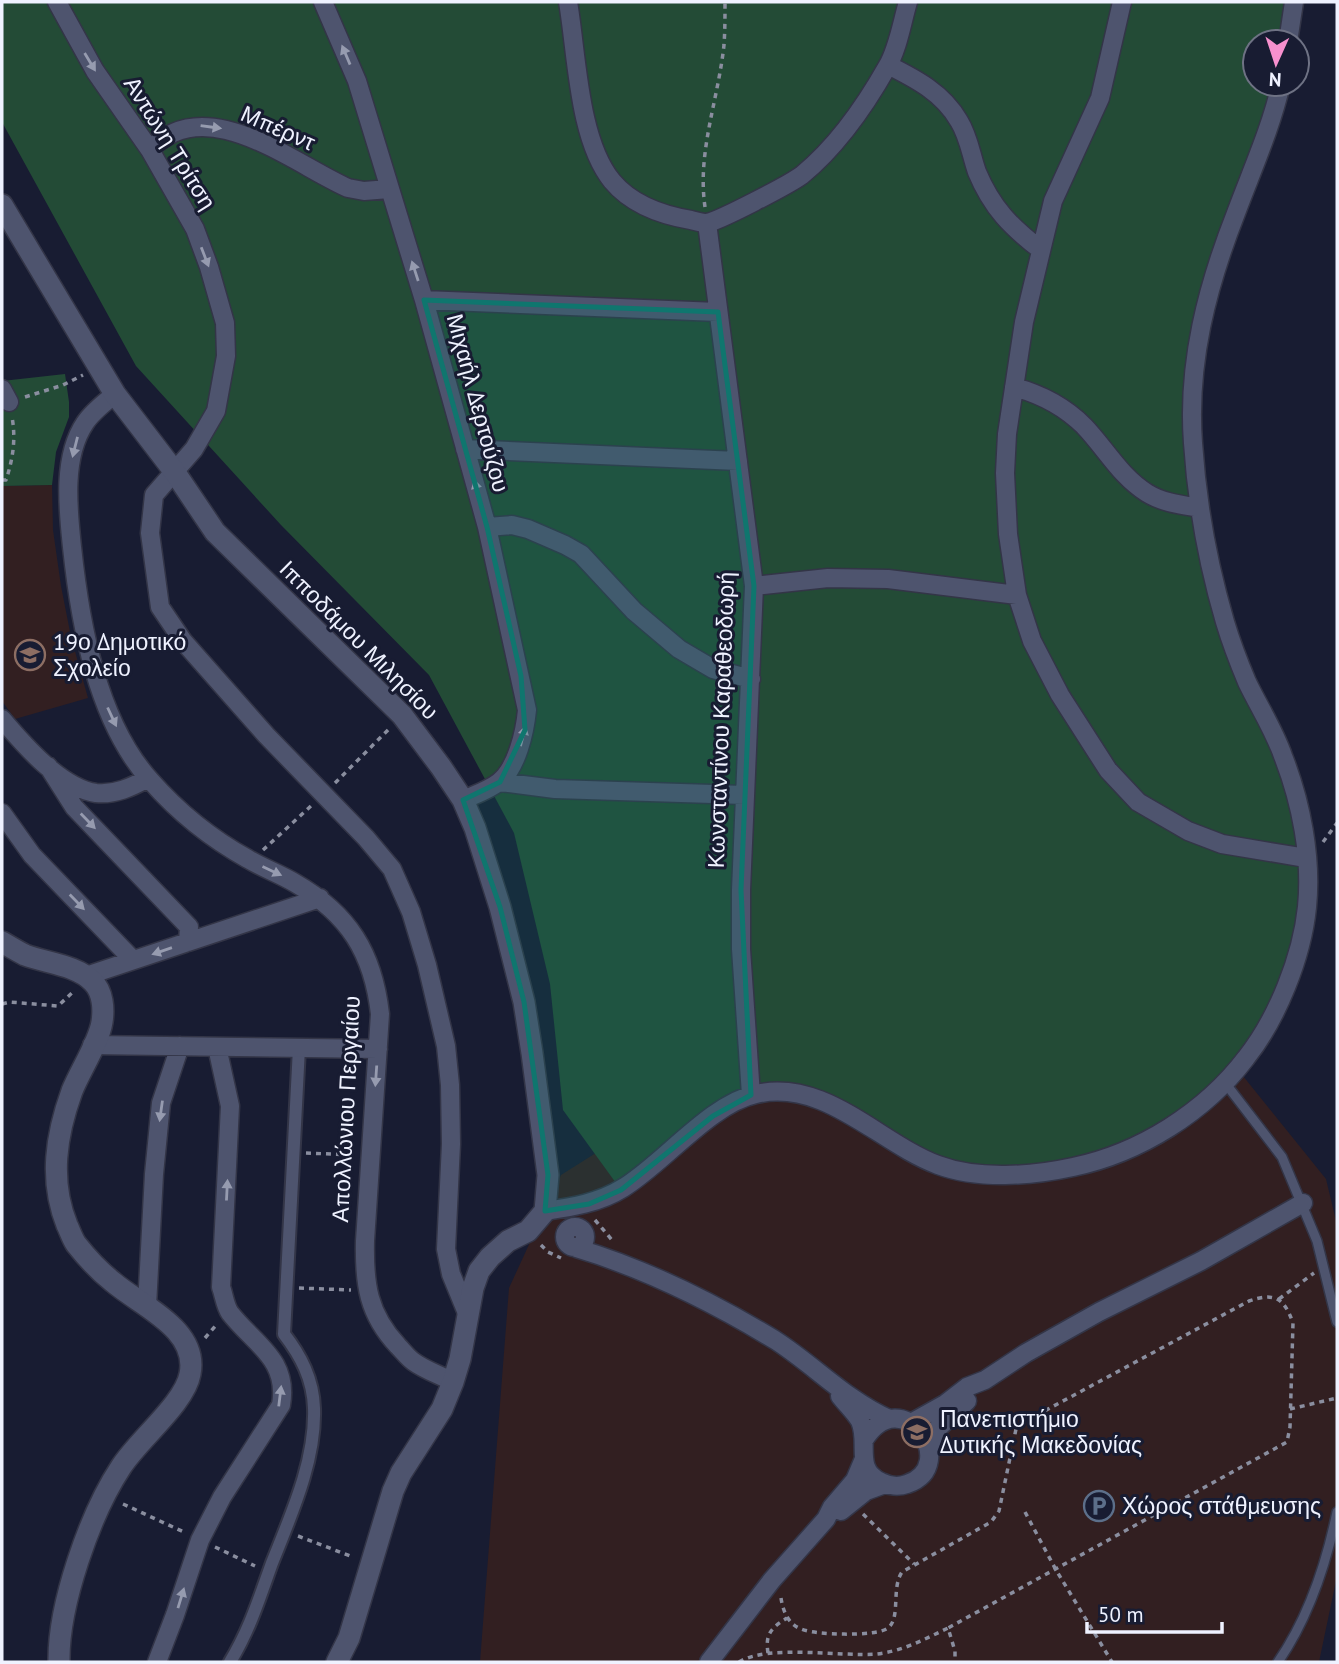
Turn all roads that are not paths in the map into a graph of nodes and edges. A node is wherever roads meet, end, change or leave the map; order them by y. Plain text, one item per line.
1 (57, 2) edge
2 (323, 2) edge
3 (568, 2) edge
4 (908, 2) edge
5 (1122, 2) edge
6 (1294, 2) edge
7 (1290, 28) edge
8 (888, 65) junction
9 (1277, 98) edge
10 (150, 150) junction
11 (389, 189) junction
12 (2, 205) edge
13 (706, 223) junction
14 (1041, 250) junction
15 (425, 300) junction
16 (718, 312) junction
17 (1014, 387) junction
18 (115, 394) junction
19 (465, 449) junction
20 (738, 461) junction
21 (174, 471) junction
22 (1199, 508) junction
23 (487, 527) junction
24 (754, 586) junction
25 (1017, 595) junction
26 (751, 679) junction
27 (2, 719) edge
28 (48, 766) junction
29 (148, 778) junction
30 (500, 782) junction
31 (744, 795) junction
32 (463, 800) junction
33 (2, 813) edge
34 (1306, 858) junction
35 (320, 898) junction
36 (2, 942) edge
37 (188, 942) junction
38 (134, 960) junction
39 (86, 976) junction
40 (93, 1045) junction
41 (180, 1046) junction
42 (217, 1047) junction
43 (299, 1048) junction
44 (378, 1049) junction
45 (1226, 1084) junction
46 (751, 1095) junction
47 (1303, 1203) junction
48 (545, 1211) junction
49 (147, 1306) junction
50 (467, 1313) junction
51 (1337, 1322) edge
52 (985, 1381) junction
53 (453, 1382) junction
54 (834, 1386) junction
55 (889, 1419) junction
56 (911, 1423) junction
57 (864, 1440) junction
58 (929, 1449) junction
59 (863, 1461) junction
60 (885, 1484) junction
61 (1337, 1512) edge
62 (827, 1519) junction
63 (59, 1662) edge
64 (157, 1662) edge
65 (230, 1662) edge
66 (337, 1662) edge
67 (709, 1662) edge
68 (1278, 1662) edge

1 -> 10 street, Αντώνη Τρίτση
11 -> 2 street, Μιχαήλ Δερτούζου
3 - 13 street
4 - 8 street
5 - 14 street
6 - 7 street
8 - 13 street
8 - 14 street
9 - 22 street
10 -> 11 street, Μπέρντ
10 -> 21 street, Αντώνη Τρίτση
15 -> 11 street, Μιχαήλ Δερτούζου
12 - 18 street, Ιπποδάμου Μιλησίου
13 - 16 street, Κωνσταντίνου Καραθεοδωρή
14 - 17 street
15 - 16 street
15 - 19 street, Μιχαήλ Δερτούζου
16 - 20 street, Κωνσταντίνου Καραθεοδωρή
17 - 22 street
17 - 25 street
18 - 21 street, Ιπποδάμου Μιλησίου
18 -> 29 street, Απολλώνιου Περγαίου
19 - 20 street
23 -> 19 street, Μιχαήλ Δερτούζου
20 - 24 street, Κωνσταντίνου Καραθεοδωρή
21 - 32 street, Ιπποδάμου Μιλησίου
21 - 50 street, Αντώνη Τρίτση
22 - 34 street
23 - 26 street
30 -> 23 street, Μιχαήλ Δερτούζου
24 - 25 street
24 - 26 street, Κωνσταντίνου Καραθεοδωρή
25 - 34 street
26 - 31 street, Κωνσταντίνου Καραθεοδωρή
27 - 28 street
28 - 29 street
28 -> 37 street
29 -> 35 street, Απολλώνιου Περγαίου
30 - 31 street
30 - 32 street
31 - 46 street, Κωνσταντίνου Καραθεοδωρή
32 - 48 street, Ιπποδάμου Μιλησίου
33 -> 38 street
34 - 45 street
35 - 37 street
35 - 44 street, Απολλώνιου Περγαίου
36 - 39 street
37 -> 38 street
38 - 39 street
39 - 40 street
40 - 41 street
40 - 49 street
41 - 42 street
41 -> 49 street
42 - 43 street
64 -> 42 street
43 - 44 street
43 - 65 street
44 -> 53 street, Απολλώνιου Περγαίου
45 - 46 street
45 - 47 lane
46 - 48 street
47 - 51 lane
47 - 52 street
48 - 50 street
48 - 54 street
49 - 63 street
50 - 53 street
52 - 56 street
52 - 58 street
53 - 66 street
54 - 55 street
54 - 57 street
55 - 56 street
55 - 57 street
56 - 58 street
57 - 59 street
58 - 60 street
59 - 60 street
59 - 62 street
60 - 62 street
61 - 68 lane
62 - 67 street

